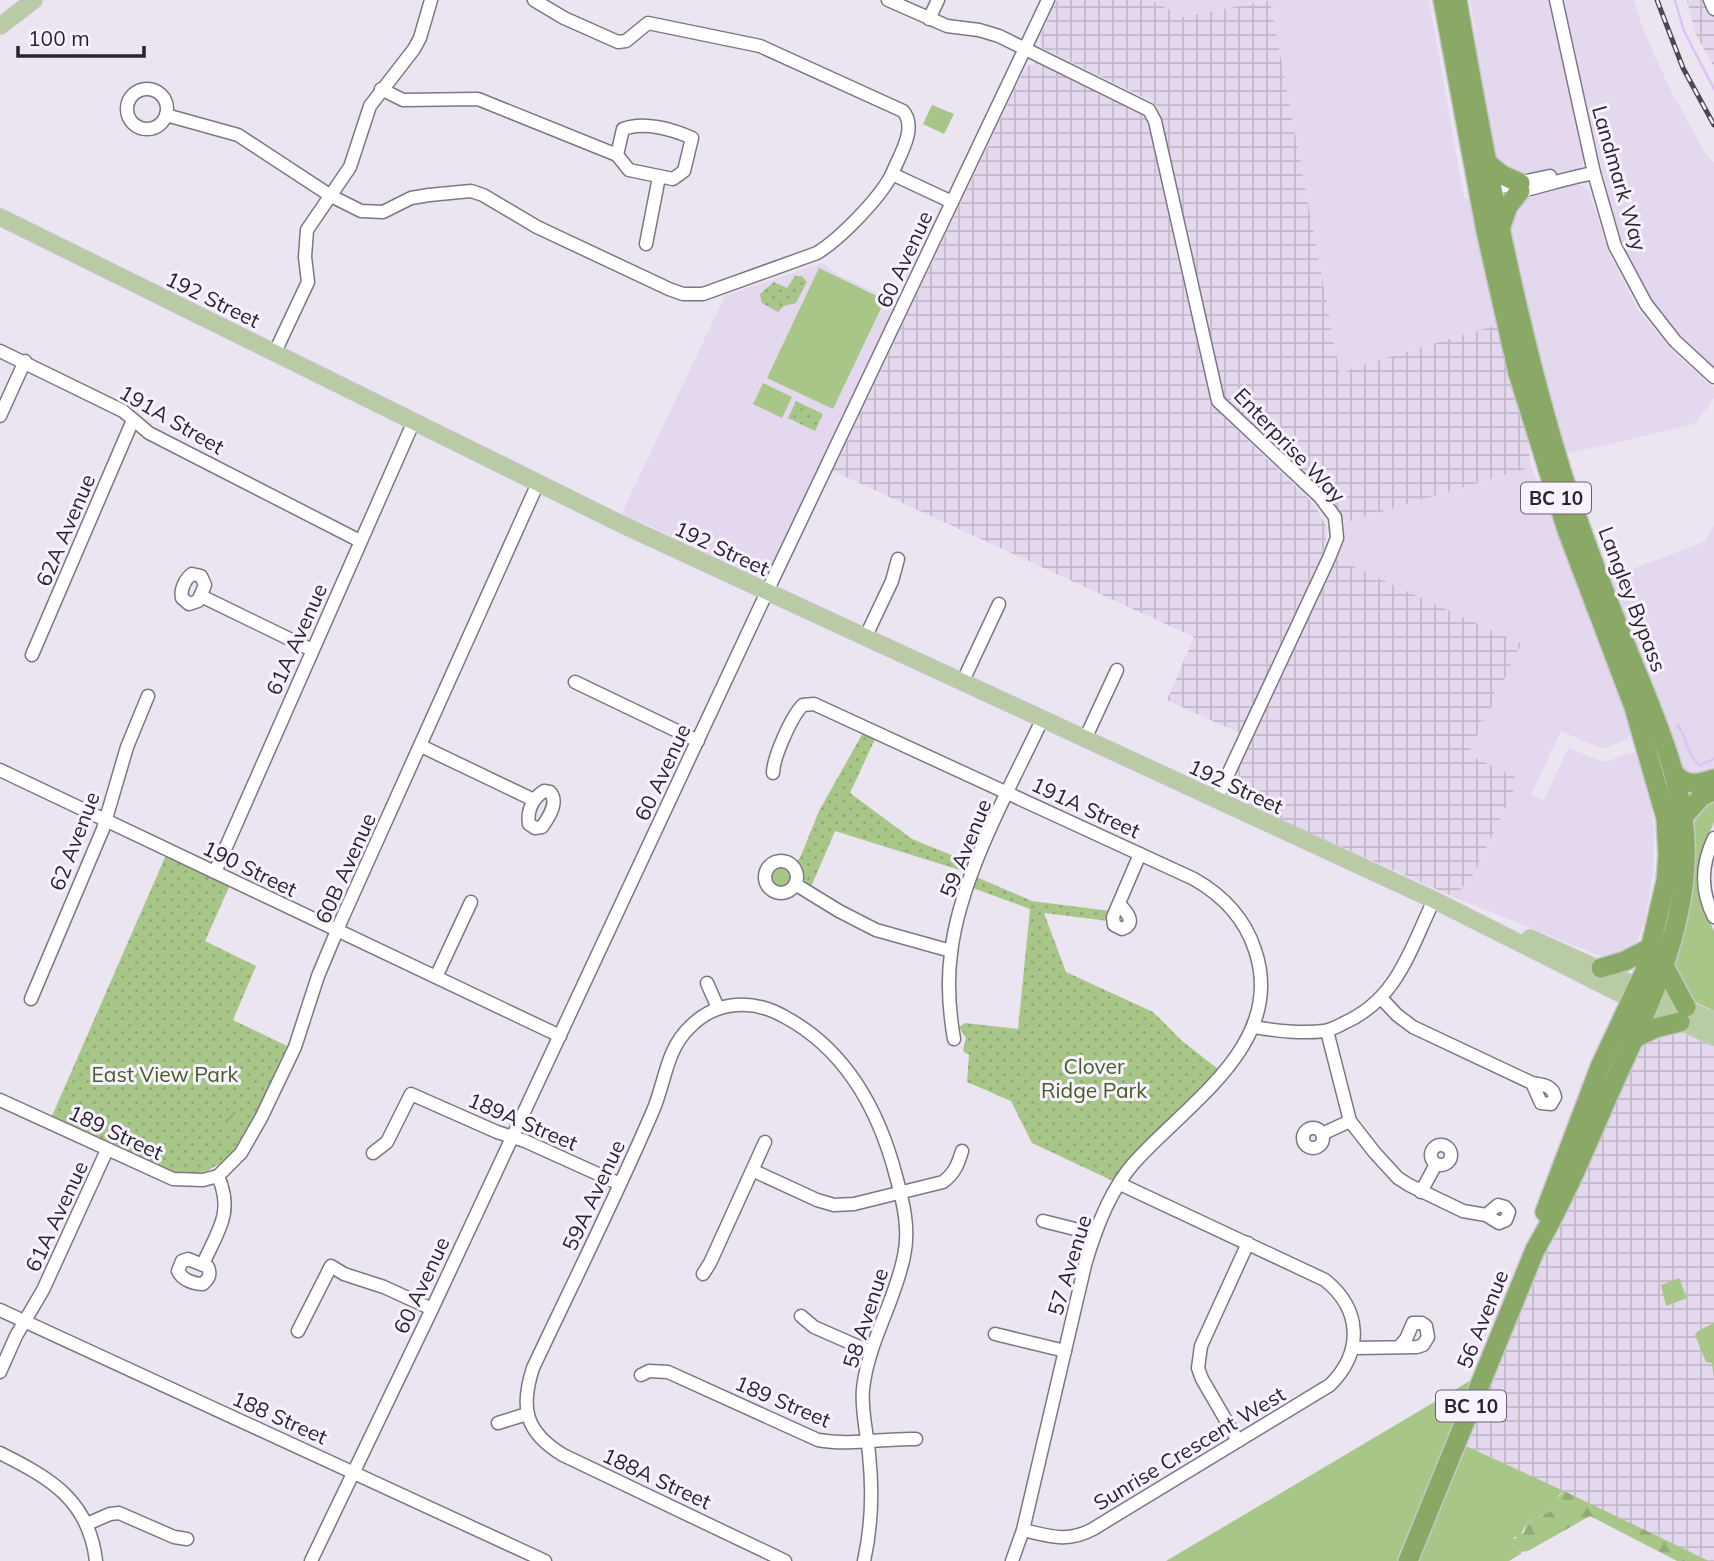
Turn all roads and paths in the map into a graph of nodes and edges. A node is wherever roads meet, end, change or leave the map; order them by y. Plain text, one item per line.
1 (26, 0) edge
2 (34, 0) edge
3 (431, 0) edge
4 (534, 0) edge
5 (888, 0) edge
6 (938, 0) edge
7 (1048, 0) edge
8 (1443, 0) edge
9 (1457, 0) edge
10 (1556, 0) edge
11 (1710, 0) edge
12 (1714, 9) edge
13 (0, 19) edge
14 (929, 19) junction
15 (0, 26) edge
16 (1025, 48) junction
17 (381, 89) junction
18 (166, 115) dead end
19 (617, 155) junction
20 (1487, 163) junction
21 (1594, 173) junction
22 (892, 174) junction
23 (659, 177) junction
24 (1520, 187) junction
25 (1485, 195) junction
26 (331, 196) junction
27 (952, 202) junction
28 (0, 217) edge
29 (1499, 230) junction
30 (646, 244) dead end
31 (0, 351) edge
32 (275, 352) junction
33 (25, 361) junction
34 (1714, 377) edge
35 (0, 416) edge
36 (133, 420) junction
37 (414, 421) junction
38 (538, 483) junction
39 (360, 541) junction
40 (898, 559) dead end
41 (767, 593) junction
42 (201, 596) dead end
43 (999, 604) dead end
44 (865, 638) junction
45 (312, 650) junction
46 (32, 655) dead end
47 (1117, 670) dead end
48 (575, 682) dead end
49 (962, 683) junction
50 (148, 696) dead end
51 (1042, 720) junction
52 (1085, 739) junction
53 (698, 741) junction
54 (421, 746) junction
55 (0, 770) edge
56 (773, 773) dead end
57 (1674, 774) junction
58 (1714, 779) edge
59 (1714, 791) edge
60 (1008, 792) junction
61 (534, 800) dead end
62 (1216, 800) junction
63 (1683, 817) junction
64 (106, 820) junction
65 (1714, 838) edge
66 (1140, 854) junction
67 (215, 872) junction
68 (795, 884) dead end
69 (1434, 900) junction
70 (471, 902) dead end
71 (1119, 905) dead end
72 (1714, 917) edge
73 (337, 931) junction
74 (1652, 947) junction
75 (951, 951) junction
76 (1664, 966) junction
77 (1601, 968) junction
78 (436, 977) junction
79 (707, 983) dead end
80 (1643, 996) junction
81 (31, 999) dead end
82 (1382, 999) junction
83 (718, 1009) junction
84 (1683, 1015) junction
85 (1714, 1021) edge
86 (1254, 1027) junction
87 (1327, 1031) junction
88 (560, 1036) junction
89 (1714, 1037) edge
90 (954, 1039) dead end
91 (1633, 1039) junction
92 (1532, 1083) dead end
93 (0, 1100) edge
94 (1350, 1121) junction
95 (1322, 1134) dead end
96 (512, 1137) junction
97 (765, 1142) dead end
98 (107, 1150) junction
99 (962, 1151) dead end
100 (373, 1153) dead end
101 (1436, 1164) dead end
102 (754, 1171) junction
103 (218, 1175) junction
104 (620, 1184) junction
105 (1120, 1184) junction
106 (1421, 1192) junction
107 (901, 1193) junction
108 (1486, 1215) dead end
109 (1044, 1221) dead end
110 (1095, 1234) junction
111 (1248, 1243) junction
112 (1535, 1250) junction
113 (203, 1264) dead end
114 (702, 1274) dead end
115 (0, 1310) edge
116 (432, 1310) junction
117 (801, 1316) dead end
118 (24, 1321) junction
119 (298, 1331) dead end
120 (995, 1334) dead end
121 (1399, 1347) dead end
122 (1354, 1348) junction
123 (1065, 1350) junction
124 (871, 1352) junction
125 (0, 1372) edge
126 (641, 1375) dead end
127 (527, 1414) junction
128 (498, 1423) dead end
129 (916, 1439) dead end
130 (867, 1441) junction
131 (1238, 1441) junction
132 (0, 1453) edge
133 (353, 1471) junction
134 (87, 1524) junction
135 (1023, 1530) junction
136 (187, 1539) dead end
137 (96, 1561) edge
138 (311, 1561) edge
139 (545, 1561) edge
140 (785, 1561) edge
141 (864, 1561) edge
142 (1013, 1561) edge
143 (1408, 1561) edge

1 - 13 main road
2 - 15 main road
3 - 17 street
4 - 22 street
5 - 14 street
6 - 14 street
7 - 16 street, 60 Avenue
8 - 25 highway, Langley Bypass / BC 10
9 - 20 highway, Langley Bypass / BC 10
10 - 21 street, Landmark Way
11 - 12 street
14 - 16 street
16 - 27 street, 60 Avenue
16 - 62 street, Enterprise Way
17 - 19 street
17 - 26 street
18 - 26 street
19 - 23 street
19 - 23 street
20 - 24 highway
20 - 25 highway, Langley Bypass / BC 10
21 - 24 street
21 - 34 street, Landmark Way
22 - 26 street
22 - 27 street
23 - 30 street
24 - 25 street
24 - 29 highway
25 - 29 highway, Langley Bypass / BC 10
25 - 74 highway, Langley Bypass / BC 10
26 - 32 street
27 - 41 street, 60 Avenue
28 - 32 main road, 192 Street
29 - 57 highway, Langley Bypass / BC 10
31 - 33 street, 191A Street
32 - 37 main road, 192 Street
33 - 35 street
33 - 36 street, 191A Street
36 - 39 street, 191A Street
36 - 46 street, 62A Avenue
37 - 38 main road, 192 Street
37 - 39 street, 61A Avenue
38 - 41 main road, 192 Street
38 - 54 street, 60B Avenue
39 - 45 street, 61A Avenue
40 - 44 street
41 - 44 main road, 192 Street
41 - 53 street, 60 Avenue
42 - 45 street
43 - 49 street
44 - 49 main road, 192 Street
45 - 67 street, 61A Avenue
47 - 52 street
48 - 53 street
49 - 51 main road, 192 Street
50 - 64 street, 62 Avenue
51 - 52 main road, 192 Street
51 - 60 street, 59 Avenue
52 - 62 main road, 192 Street
53 - 88 street, 60 Avenue
54 - 61 street
54 - 73 street, 60B Avenue
55 - 64 street, 190 Street
56 - 60 street, 191A Street
57 - 58 highway
57 - 63 highway, Langley Bypass / BC 10
59 - 63 highway
60 - 66 street, 191A Street
60 - 75 street, 59 Avenue
62 - 69 main road, 192 Street
63 - 76 highway, Langley Bypass / BC 10
64 - 67 street, 190 Street
64 - 81 street, 62 Avenue
65 - 72 street
66 - 71 street
66 - 86 street, 191A Street
67 - 73 street, 190 Street
68 - 75 street
69 - 77 main road, 192 Street
69 - 80 main road, 192 Street
69 - 82 street
70 - 78 street
73 - 78 street, 190 Street
73 - 103 street, 60B Avenue
74 - 77 highway
74 - 80 highway, Langley Bypass / BC 10
75 - 90 street, 59 Avenue
76 - 80 highway, Langley Bypass / BC 10
76 - 84 highway
77 - 80 main road, 192 Street
78 - 88 street, 190 Street
79 - 83 street
80 - 84 main road, 192 Street
80 - 91 highway, 56 Avenue / BC 10
80 - 112 highway, 56 Avenue / BC 10
82 - 87 street
82 - 92 street
83 - 104 street, 59A Avenue
83 - 107 street, 58 Avenue
84 - 85 main road, 192 Street
84 - 89 main road, 192 Street
84 - 91 highway
86 - 87 street
86 - 105 street, 57 Avenue
87 - 94 street
88 - 96 street, 60 Avenue
91 - 112 highway, 56 Avenue / BC 10
93 - 98 street, 189 Street
94 - 95 street
94 - 106 street
96 - 100 street, 189A Street
96 - 104 street, 189A Street
96 - 116 street, 60 Avenue
97 - 102 street
98 - 103 street, 189 Street
98 - 118 street, 61A Avenue
99 - 107 street
101 - 106 street
102 - 107 street
102 - 114 street
103 - 113 street
104 - 127 street, 59A Avenue
105 - 110 street, 57 Avenue
105 - 111 street
106 - 108 street
107 - 124 street, 58 Avenue
109 - 110 street
110 - 123 street, 57 Avenue
111 - 122 street
111 - 131 street
112 - 143 highway, 56 Avenue / BC 10
115 - 118 street, 188 Street
116 - 119 street
116 - 133 street, 60 Avenue
117 - 124 street
118 - 125 street, 61A Avenue
118 - 133 street, 188 Street
120 - 123 street
121 - 122 street
122 - 131 street, Sunrise Crescent West
123 - 135 street, 57 Avenue
124 - 130 street, 58 Avenue
126 - 130 street, 189 Street
127 - 128 street
127 - 140 street, 188A Street
129 - 130 street, 189 Street
130 - 141 street, 58 Avenue
131 - 135 street, Sunrise Crescent West
132 - 134 street
133 - 138 street, 60 Avenue
133 - 139 street, 188 Street
134 - 136 street
134 - 137 street
135 - 142 street, 57 Avenue

